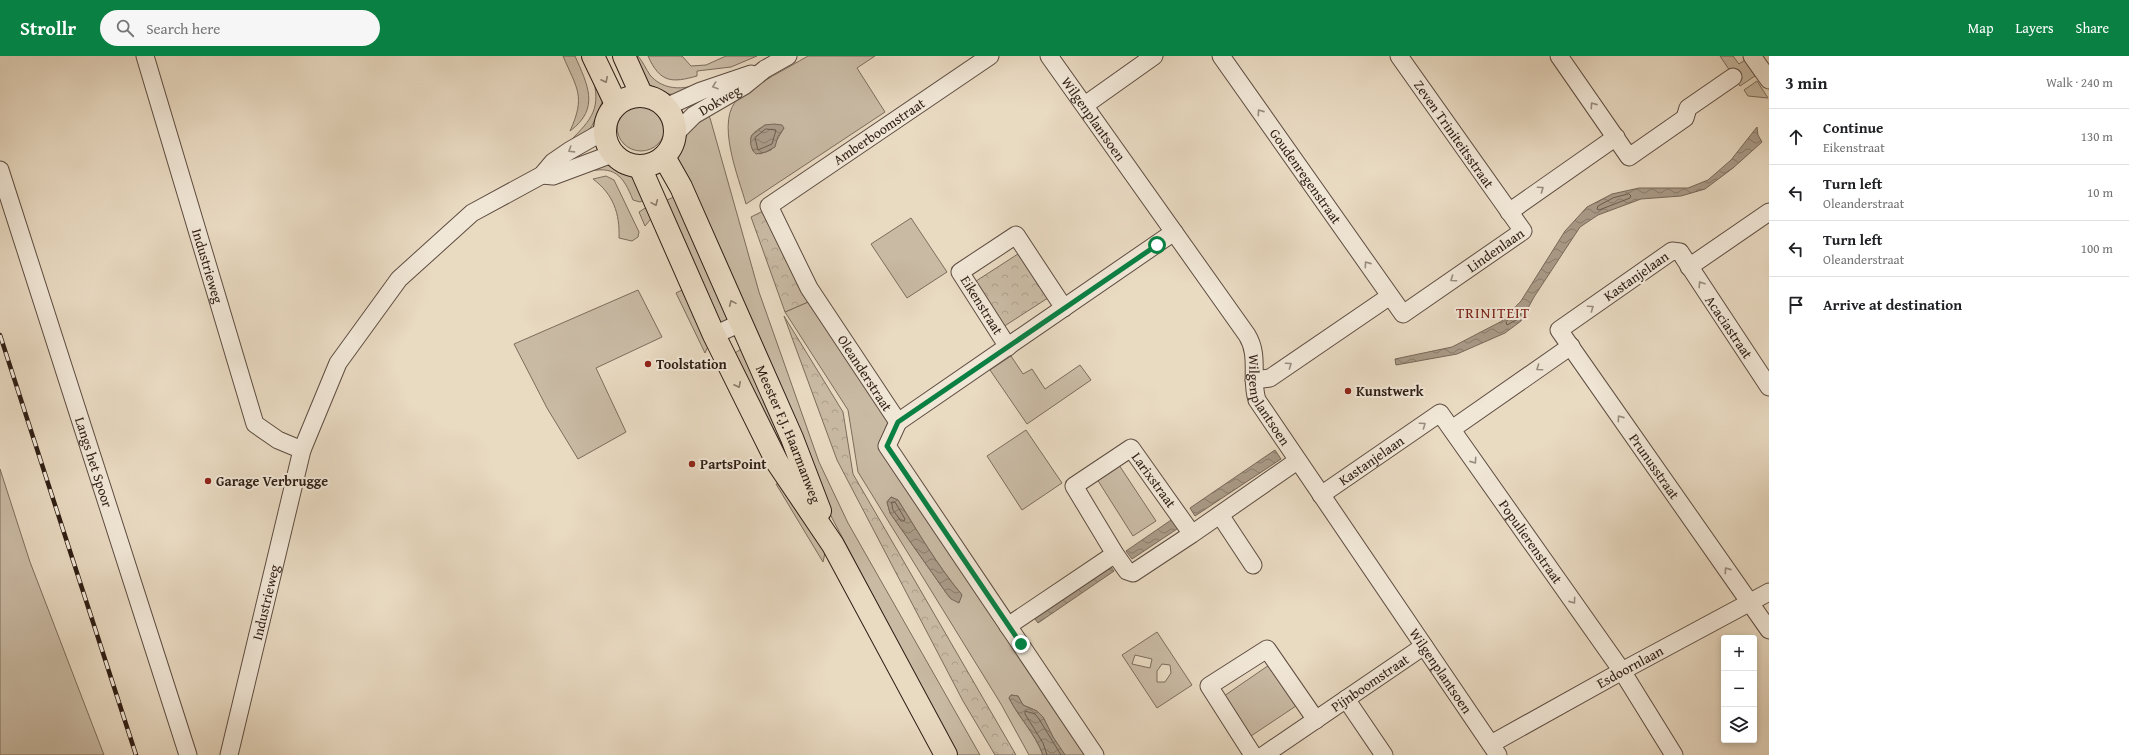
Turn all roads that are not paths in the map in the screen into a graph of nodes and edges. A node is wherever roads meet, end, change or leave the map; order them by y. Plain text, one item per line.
1 (145, 56) edge
2 (593, 56) edge
3 (624, 56) edge
4 (788, 56) edge
5 (990, 56) edge
6 (1049, 56) edge
7 (1154, 56) edge
8 (1221, 56) edge
9 (1399, 56) edge
10 (1559, 56) edge
11 (1752, 56) edge
12 (765, 69) junction
13 (1733, 77) dead end
14 (1769, 80) edge
15 (642, 96) junction
16 (616, 104) junction
17 (1085, 105) junction
18 (666, 107) junction
19 (604, 131) junction
20 (676, 133) junction
21 (1616, 137) junction
22 (612, 154) junction
23 (664, 157) junction
24 (640, 167) junction
25 (0, 170) edge
26 (542, 175) junction
27 (769, 206) joint
28 (1509, 212) junction
29 (1769, 212) edge
30 (1174, 232) junction
31 (1689, 267) junction
32 (1390, 296) junction
33 (1064, 308) junction
34 (741, 323) junction
35 (1559, 330) joint
36 (714, 335) junction
37 (1571, 346) junction
38 (1008, 347) junction
39 (1254, 380) junction
40 (1769, 387) edge
41 (1440, 413) joint
42 (898, 422) junction
43 (1452, 429) junction
44 (302, 450) junction
45 (1297, 461) junction
46 (1321, 495) junction
47 (1220, 515) junction
48 (1192, 534) junction
49 (833, 545) junction
50 (1116, 554) junction
51 (1253, 565) dead end
52 (1769, 592) edge
53 (1750, 602) junction
54 (1008, 626) junction
55 (1769, 630) edge
56 (1424, 646) junction
57 (1622, 670) junction
58 (1346, 699) junction
59 (1316, 720) junction
60 (1495, 749) edge
61 (188, 755) edge
62 (229, 755) edge
63 (946, 755) edge
64 (1095, 755) edge
65 (1253, 755) edge
66 (1264, 755) edge
67 (1384, 755) edge
68 (1674, 755) edge

1 - 44 street, Industrieweg
2 -> 16 main road
3 - 15 main road
4 - 12 street, Dokweg
5 - 27 street, Amberboomstraat
6 - 17 street, Wilgenplantsoen
7 - 17 street
32 -> 8 street, Goudenregenstraat
9 - 28 street, Zeven Triniteitsstraat
21 -> 10 street
11 - 14 street
12 -> 18 street, Dokweg
12 - 20 street, Dokweg
13 - 21 street
15 - 16 main road
15 - 18 main road
16 - 19 main road
17 - 30 street, Wilgenplantsoen
18 - 20 main road
19 - 22 main road
19 -> 26 street, Industrieweg
20 - 23 main road
28 -> 21 street, Lindenlaan
22 - 24 main road
22 - 26 street, Industrieweg
23 - 24 main road
34 -> 23 main road, Meester F.J. Haarmanweg
24 -> 36 main road, Meester F.J. Haarmanweg
25 - 61 street, Langs het Spoor
26 - 44 street, Industrieweg
27 - 42 street, Oleanderstraat
28 -> 32 street, Lindenlaan
29 - 31 street, Kastanjelaan
30 - 33 street, Eikenstraat
30 - 39 street, Wilgenplantsoen
35 -> 31 street, Kastanjelaan
40 -> 31 street, Acaciastraat
39 -> 32 street
33 - 38 street, Eikenstraat
33 - 38 street, Eikenstraat
34 - 36 street
34 - 49 main road, Meester F.J. Haarmanweg
35 - 37 street, Prunusstraat
36 -> 49 main road, Meester F.J. Haarmanweg
37 -> 43 street
53 -> 37 street, Prunusstraat
38 - 42 street, Eikenstraat
39 - 45 street, Wilgenplantsoen
41 - 43 street, Populierenstraat
46 -> 41 street, Kastanjelaan
42 - 54 street, Oleanderstraat
43 -> 57 street, Populierenstraat
44 - 62 street, Industrieweg
45 - 46 street, Wilgenplantsoen
45 - 47 street, Larixstraat
46 - 56 street, Wilgenplantsoen
47 - 48 street, Larixstraat
47 - 51 street
48 - 50 street, Larixstraat
48 - 50 street, Larixstraat
49 - 63 main road, Meester F.J. Haarmanweg
50 - 54 street
52 - 53 street, Esdoornlaan
53 - 55 street, Prunusstraat
53 - 57 street, Esdoornlaan
54 - 64 street, Oleanderstraat
56 - 58 street, Pijnboomstraat
56 - 60 street, Wilgenplantsoen
57 - 60 street, Esdoornlaan
57 - 68 street, Populierenstraat
58 - 59 street, Pijnboomstraat
58 - 67 street
59 - 65 street, Pijnboomstraat
59 - 66 street, Pijnboomstraat

